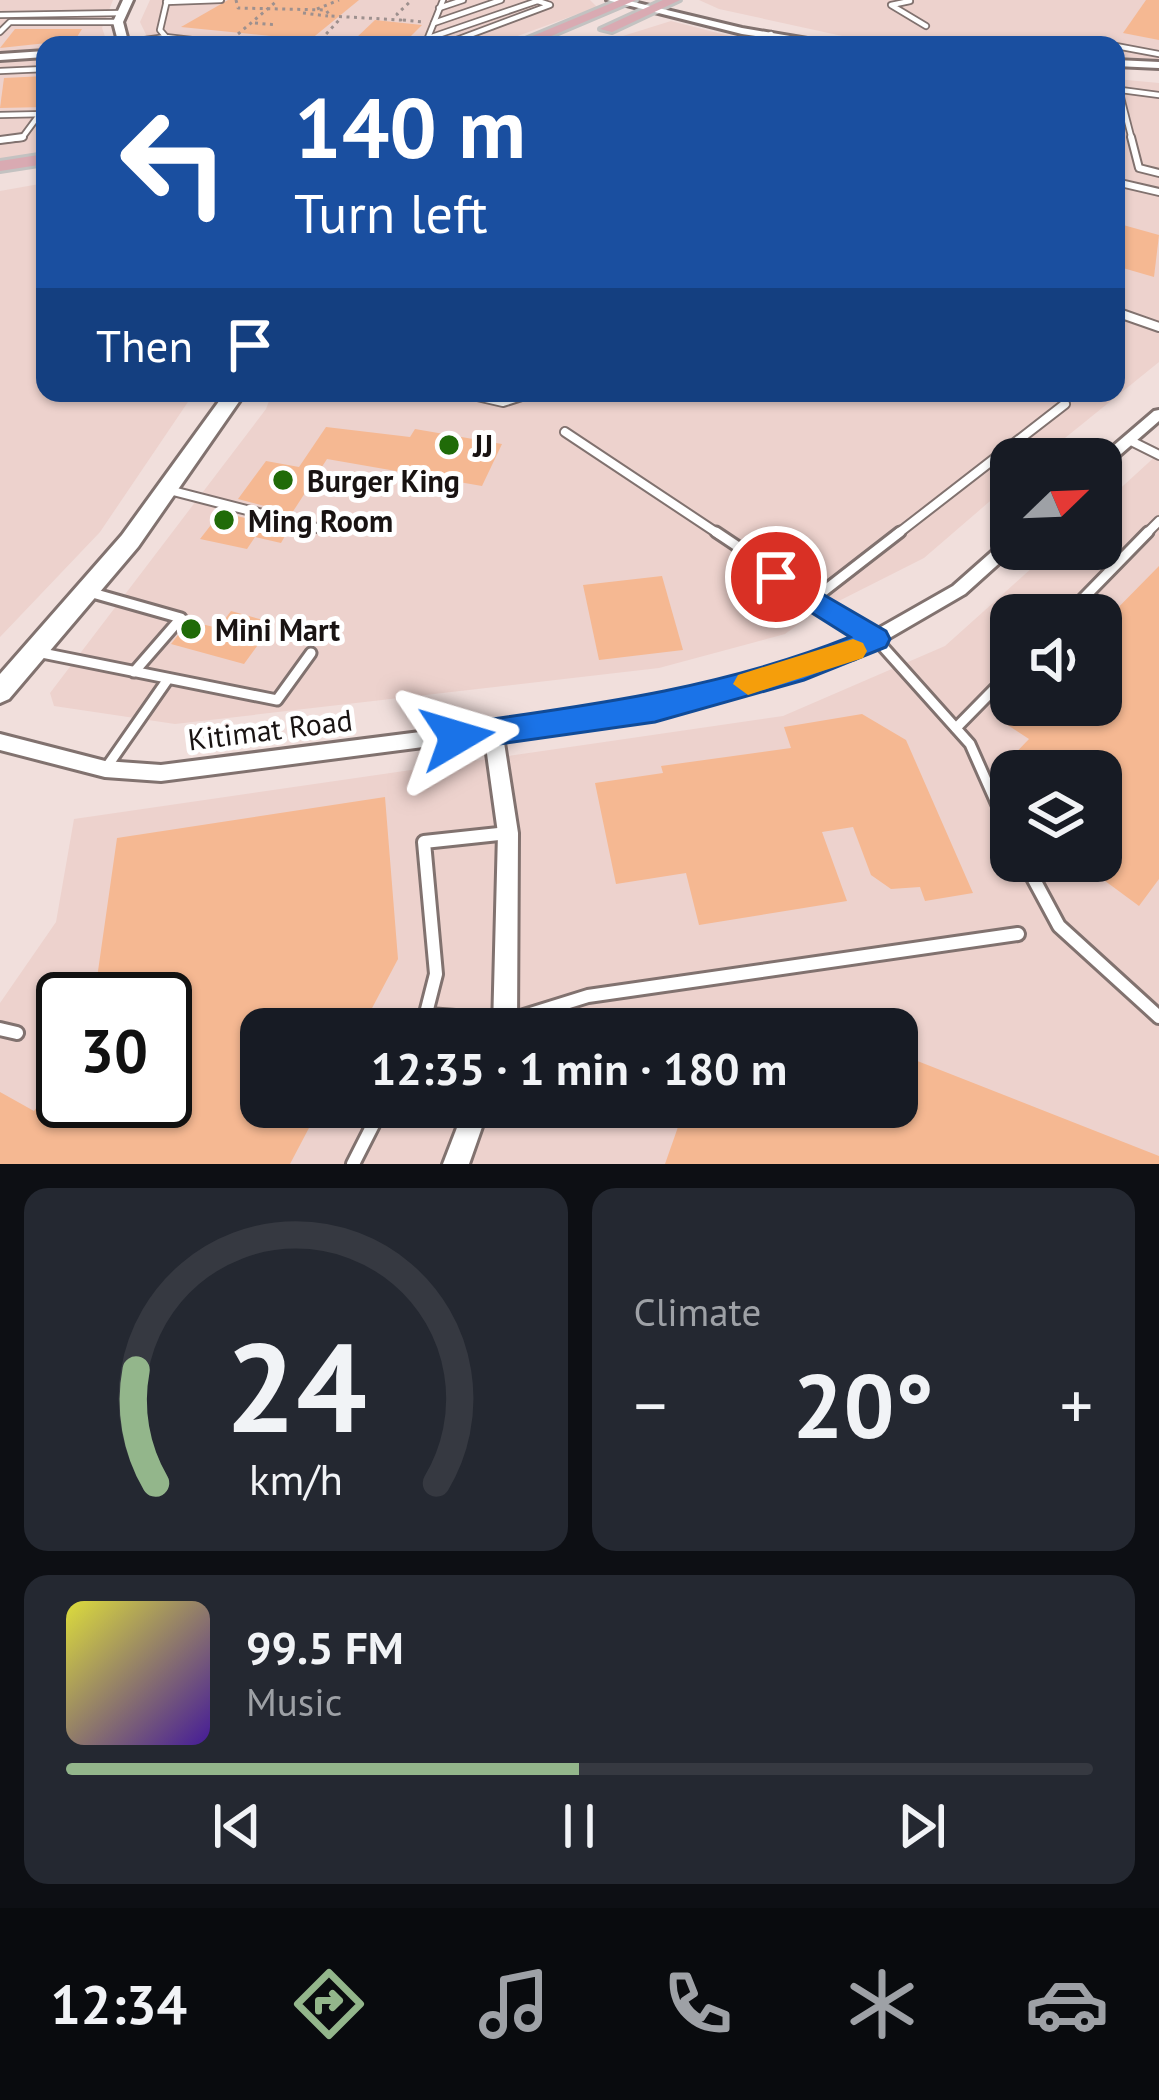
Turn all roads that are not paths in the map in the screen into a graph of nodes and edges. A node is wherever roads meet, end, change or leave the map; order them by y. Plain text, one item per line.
1 (128, 0) edge
2 (221, 0) edge
3 (463, 0) edge
4 (501, 0) edge
5 (536, 0) edge
6 (684, 0) edge
7 (167, 1) edge
8 (622, 1) edge
9 (910, 1) edge
10 (441, 4) edge
11 (662, 4) edge
12 (601, 7) edge
13 (696, 10) junction
14 (0, 15) edge
15 (120, 17) junction
16 (680, 17) junction
17 (629, 21) junction
18 (434, 23) junction
19 (926, 26) dead end
20 (756, 31) junction
21 (0, 32) edge
22 (771, 34) junction
23 (123, 36) edge
24 (165, 36) edge
25 (429, 36) edge
26 (440, 36) edge
27 (467, 36) edge
28 (538, 36) edge
29 (587, 36) edge
30 (768, 36) edge
31 (783, 36) edge
32 (1125, 45) edge
33 (1159, 54) edge
34 (36, 55) edge
35 (6, 57) edge
36 (1125, 64) edge
37 (1156, 67) edge
38 (0, 69) edge
39 (36, 69) edge
40 (1125, 91) edge
41 (1159, 95) edge
42 (1125, 107) edge
43 (36, 114) edge
44 (0, 115) edge
45 (36, 121) edge
46 (0, 140) edge
47 (36, 160) edge
48 (0, 166) edge
49 (1159, 173) edge
50 (36, 174) edge
51 (0, 180) edge
52 (1125, 185) edge
53 (1159, 192) edge
54 (1125, 315) edge
55 (1159, 327) edge
56 (229, 402) edge
57 (1065, 404) dead end
58 (1159, 414) edge
59 (566, 432) dead end
60 (1129, 440) junction
61 (1122, 446) edge
62 (1159, 454) edge
63 (167, 489) junction
64 (1159, 521) edge
65 (320, 529) dead end
66 (990, 563) edge
67 (89, 592) junction
68 (1088, 594) edge
69 (811, 601) junction
70 (876, 639) junction
71 (37, 652) junction
72 (311, 653) dead end
73 (134, 672) junction
74 (168, 679) junction
75 (0, 692) edge
76 (990, 693) edge
77 (956, 728) junction
78 (493, 732) junction
79 (0, 742) edge
80 (105, 769) junction
81 (990, 789) edge
82 (508, 833) junction
83 (1036, 882) edge
84 (1018, 934) dead end
85 (428, 1008) edge
86 (507, 1008) edge
87 (554, 1008) edge
88 (1159, 1017) edge
89 (0, 1029) edge
90 (17, 1033) dead end
91 (371, 1128) edge
92 (469, 1128) edge
93 (353, 1164) edge
94 (456, 1164) edge

1 - 15 street
2 - 7 lane
3 - 10 lane
4 - 18 lane
5 - 26 lane
5 - 27 lane
6 - 13 street
7 - 24 lane
8 - 11 street
8 - 12 main road
9 - 19 lane
10 - 18 lane
11 - 13 street
11 - 16 street
11 - 17 main road
12 - 28 main road
13 - 20 street
14 - 15 lane
15 - 21 lane
15 - 23 street
16 - 17 street
16 - 20 street
17 - 29 main road
18 - 25 lane
20 - 22 street
22 - 30 lane
22 - 31 street
32 - 33 lane
34 - 35 street
35 - 38 lane
36 - 37 street
38 - 39 lane
40 - 41 lane
42 - 49 lane
43 - 44 lane
45 - 46 lane
47 - 48 main road
50 - 51 main road
52 - 53 lane
54 - 55 lane
56 - 63 main road
57 - 69 lane
58 - 60 street
59 - 69 lane
60 - 61 street
60 - 62 lane
63 - 65 lane
63 - 67 main road
64 - 68 lane
66 - 70 street, Kitimat Road
67 - 71 main road
67 - 73 lane
69 - 70 lane
70 - 77 lane
70 - 78 street, Kitimat Road
71 - 73 lane
71 - 75 main road
72 - 74 lane
73 - 74 lane
74 - 80 lane
76 - 77 lane
77 - 81 lane
78 - 80 street, Kitimat Road
78 - 82 street
79 - 80 street, Kitimat Road
82 - 85 lane
82 - 86 street
83 - 88 lane
84 - 87 lane
89 - 90 lane
91 - 93 lane
92 - 94 street

